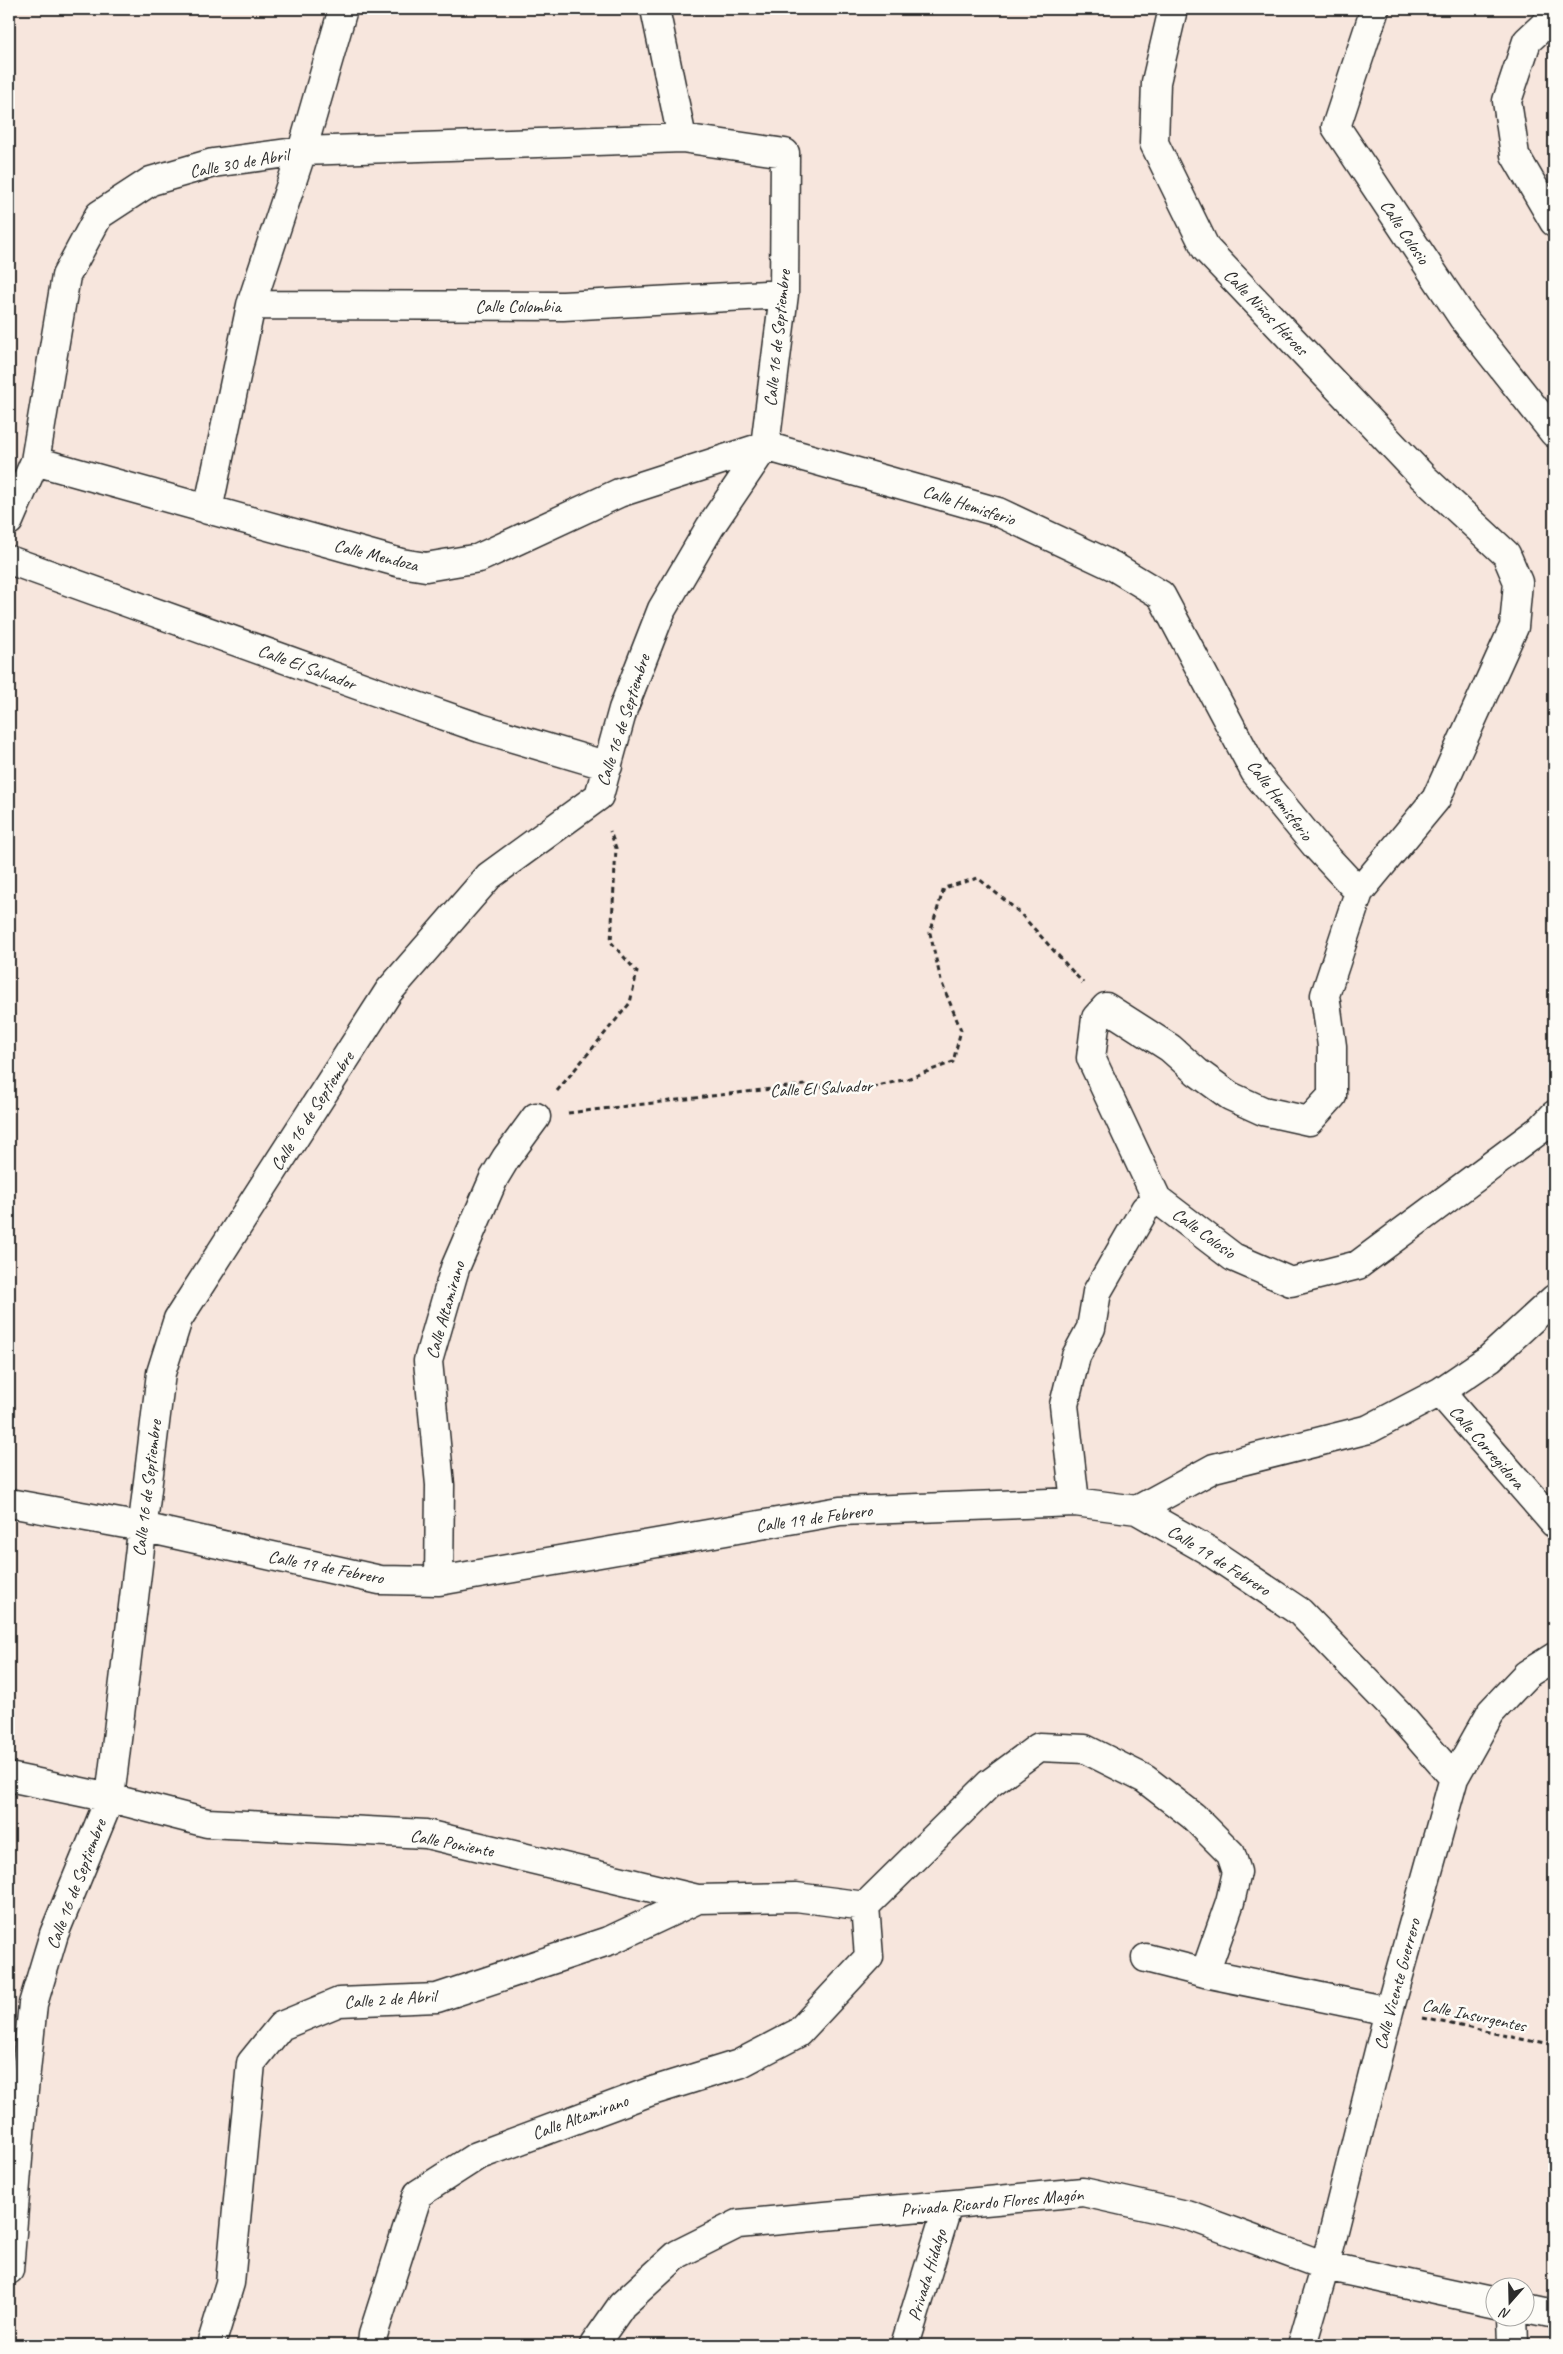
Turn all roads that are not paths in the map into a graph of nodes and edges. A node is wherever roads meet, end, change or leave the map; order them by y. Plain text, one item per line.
1 (343, 9) edge
2 (655, 9) edge
3 (1173, 9) edge
4 (1375, 9) edge
5 (1554, 16) edge
6 (682, 138) junction
7 (302, 152) junction
8 (1554, 222) edge
9 (784, 294) junction
10 (251, 306) junction
11 (1554, 433) edge
12 (765, 446) junction
13 (35, 461) junction
14 (208, 510) junction
15 (9, 521) edge
16 (9, 560) edge
17 (608, 766) junction
18 (1359, 892) junction
19 (1554, 1115) edge
20 (536, 1117) road end
21 (1157, 1199) junction
22 (1554, 1298) edge
23 (1440, 1392) junction
24 (1075, 1502) junction
25 (9, 1503) edge
26 (1137, 1510) junction
27 (1554, 1523) edge
28 (142, 1527) junction
29 (439, 1581) junction
30 (1554, 1657) edge
31 (9, 1777) edge
32 (1454, 1778) junction
33 (110, 1798) junction
34 (698, 1899) junction
35 (865, 1906) junction
36 (1146, 1958) dead end
37 (1205, 1973) junction
38 (1389, 2011) junction
39 (948, 2205) junction
40 (1325, 2266) junction
41 (9, 2270) edge
42 (1486, 2300) edge
43 (1536, 2311) edge
44 (1554, 2314) edge
45 (1512, 2326) edge
46 (211, 2345) edge
47 (372, 2345) edge
48 (594, 2345) edge
49 (905, 2345) edge
50 (1302, 2345) edge
51 (1513, 2345) edge

1 - 7 street
2 - 6 street
3 - 18 street, Calle Niños Héroes
4 - 11 street, Calle Colosio
5 - 8 street
6 - 7 street, Calle 30 de Abril
6 - 9 street, Calle 16 de Septiembre
7 - 10 street
7 - 13 street, Calle 30 de Abril
9 - 10 street, Calle Colombia
9 - 12 street, Calle 16 de Septiembre
10 - 14 street
12 - 14 street, Calle Mendoza
12 - 17 street, Calle 16 de Septiembre
12 - 18 street, Calle Hemisferio
13 - 14 street, Calle Mendoza
13 - 15 street, Calle 30 de Abril
16 - 17 street, Calle El Salvador
17 - 28 street, Calle 16 de Septiembre
18 - 21 street
19 - 21 street, Calle Colosio
20 - 29 street, Calle Altamirano
21 - 24 street, Calle Colosio
22 - 23 street
23 - 26 street
23 - 27 street, Calle Corregidora
24 - 26 street, Calle 19 de Febrero
24 - 29 street, Calle 19 de Febrero
25 - 28 street, Calle 19 de Febrero
26 - 32 street, Calle 19 de Febrero
28 - 29 street, Calle 19 de Febrero
28 - 33 street, Calle 16 de Septiembre
30 - 32 street, Calle Vicente Guerrero
31 - 33 street, Calle Poniente
32 - 38 street, Calle Vicente Guerrero
33 - 34 street, Calle Poniente
33 - 41 street, Calle 16 de Septiembre
34 - 35 street, Calle Poniente
34 - 46 street, Calle 2 de Abril
35 - 37 street
35 - 47 street, Calle Altamirano
36 - 37 street
37 - 38 street
38 - 40 street, Calle Vicente Guerrero
39 - 40 street, Privada Ricardo Flores Magón
39 - 48 street, Privada Ricardo Flores Magón
39 - 49 street, Privada Hidalgo
40 - 42 street, Privada Ricardo Flores Magón
40 - 50 street, Calle Vicente Guerrero
43 - 44 street
45 - 51 street

